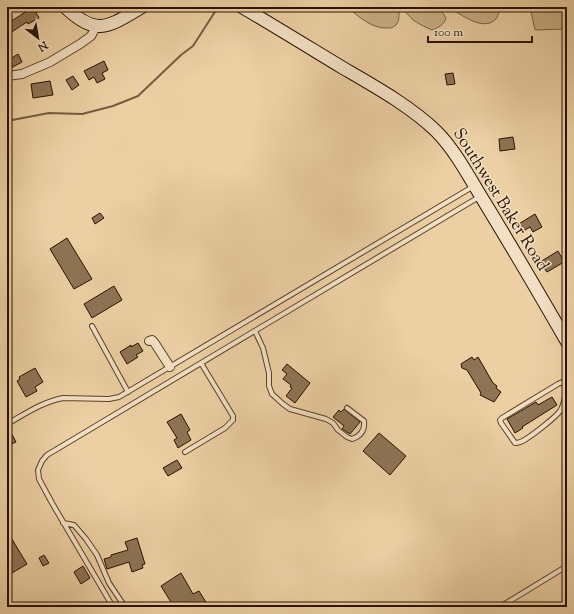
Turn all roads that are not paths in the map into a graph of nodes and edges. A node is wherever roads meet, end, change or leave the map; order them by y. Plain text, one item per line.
1 (65, 7) edge
2 (142, 7) edge
3 (242, 7) edge
4 (96, 27) junction
5 (7, 76) edge
6 (478, 191) junction
7 (92, 326) dead end
8 (255, 331) junction
9 (149, 341) dead end
10 (567, 342) edge
11 (201, 364) junction
12 (170, 367) junction
13 (567, 380) edge
14 (567, 386) edge
15 (128, 392) junction
16 (347, 408) dead end
17 (7, 424) edge
18 (185, 452) dead end
19 (63, 523) junction
20 (567, 566) edge
21 (113, 607) edge
22 (125, 607) edge
23 (500, 607) edge

1 - 4 main road
2 - 4 main road
3 - 6 main road, Southwest Baker Road
4 - 5 street
6 - 8 lane
6 - 10 main road, Southwest Baker Road
6 - 12 lane
7 - 15 lane
8 - 11 lane
8 - 16 lane
9 - 12 street
11 - 18 lane
11 - 19 lane
12 - 15 lane
13 - 14 lane
15 - 17 lane
19 - 21 lane
19 - 22 lane
20 - 23 lane

